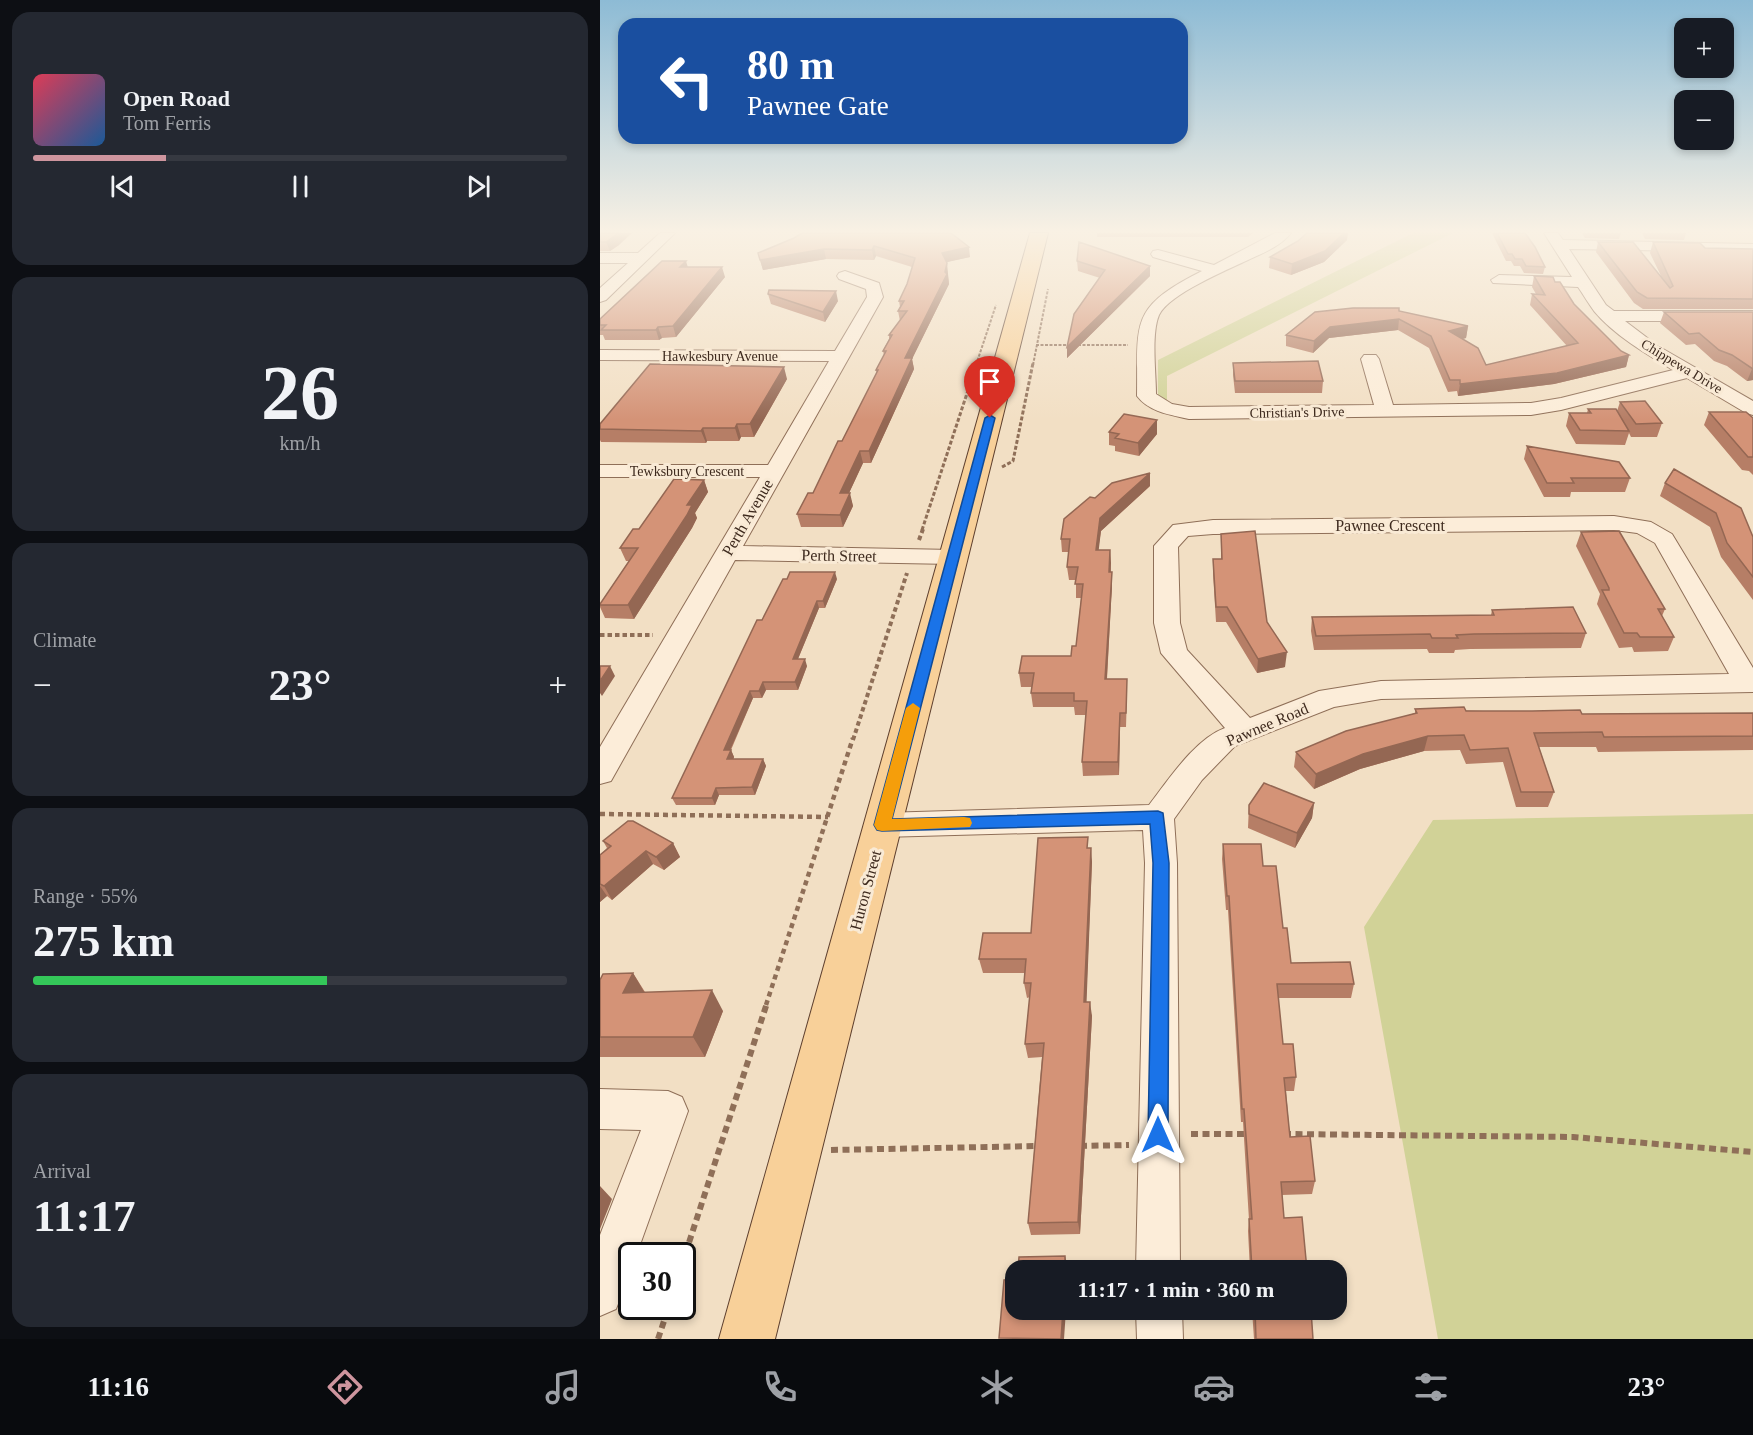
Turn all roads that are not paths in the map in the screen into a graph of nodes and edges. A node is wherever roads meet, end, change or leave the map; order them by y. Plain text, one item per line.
1 (875, 295) edge
2 (1023, 295) edge
3 (1168, 295) edge
4 (1592, 295) edge
5 (1609, 316) junction
6 (1753, 316) edge
7 (600, 355) edge
8 (841, 356) junction
9 (1370, 359) dead end
10 (1688, 372) junction
11 (1753, 409) edge
12 (1385, 411) junction
13 (600, 471) edge
14 (774, 471) junction
15 (726, 553) junction
16 (952, 557) junction
17 (1750, 683) edge
18 (1245, 731) junction
19 (600, 773) edge
20 (1158, 817) junction
21 (882, 825) junction
22 (600, 1109) edge
23 (1158, 1260) edge
24 (600, 1293) edge
25 (1159, 1320) edge
26 (747, 1339) edge
27 (1160, 1339) edge

1 - 8 street, Perth Avenue
2 - 16 main road, Huron Street
3 - 12 street, Christian's Drive
4 - 5 street, Chippewa Drive
5 - 6 street
5 - 10 street, Chippewa Drive
7 - 8 street, Hawkesbury Avenue
8 - 14 street, Perth Avenue
9 - 12 street
10 - 11 street, Chippewa Drive
10 - 12 street, Christian's Drive
13 - 14 street, Tewksbury Crescent
14 - 15 street, Perth Avenue
15 - 16 street, Perth Street
15 - 19 street, Perth Avenue
16 - 21 main road, Huron Street
17 - 18 street, Pawnee Road
17 - 18 street, Pawnee Crescent
18 - 20 street, Pawnee Road
20 - 21 street
20 - 23 street
21 - 26 main road, Huron Street
22 - 24 street
25 - 27 street

